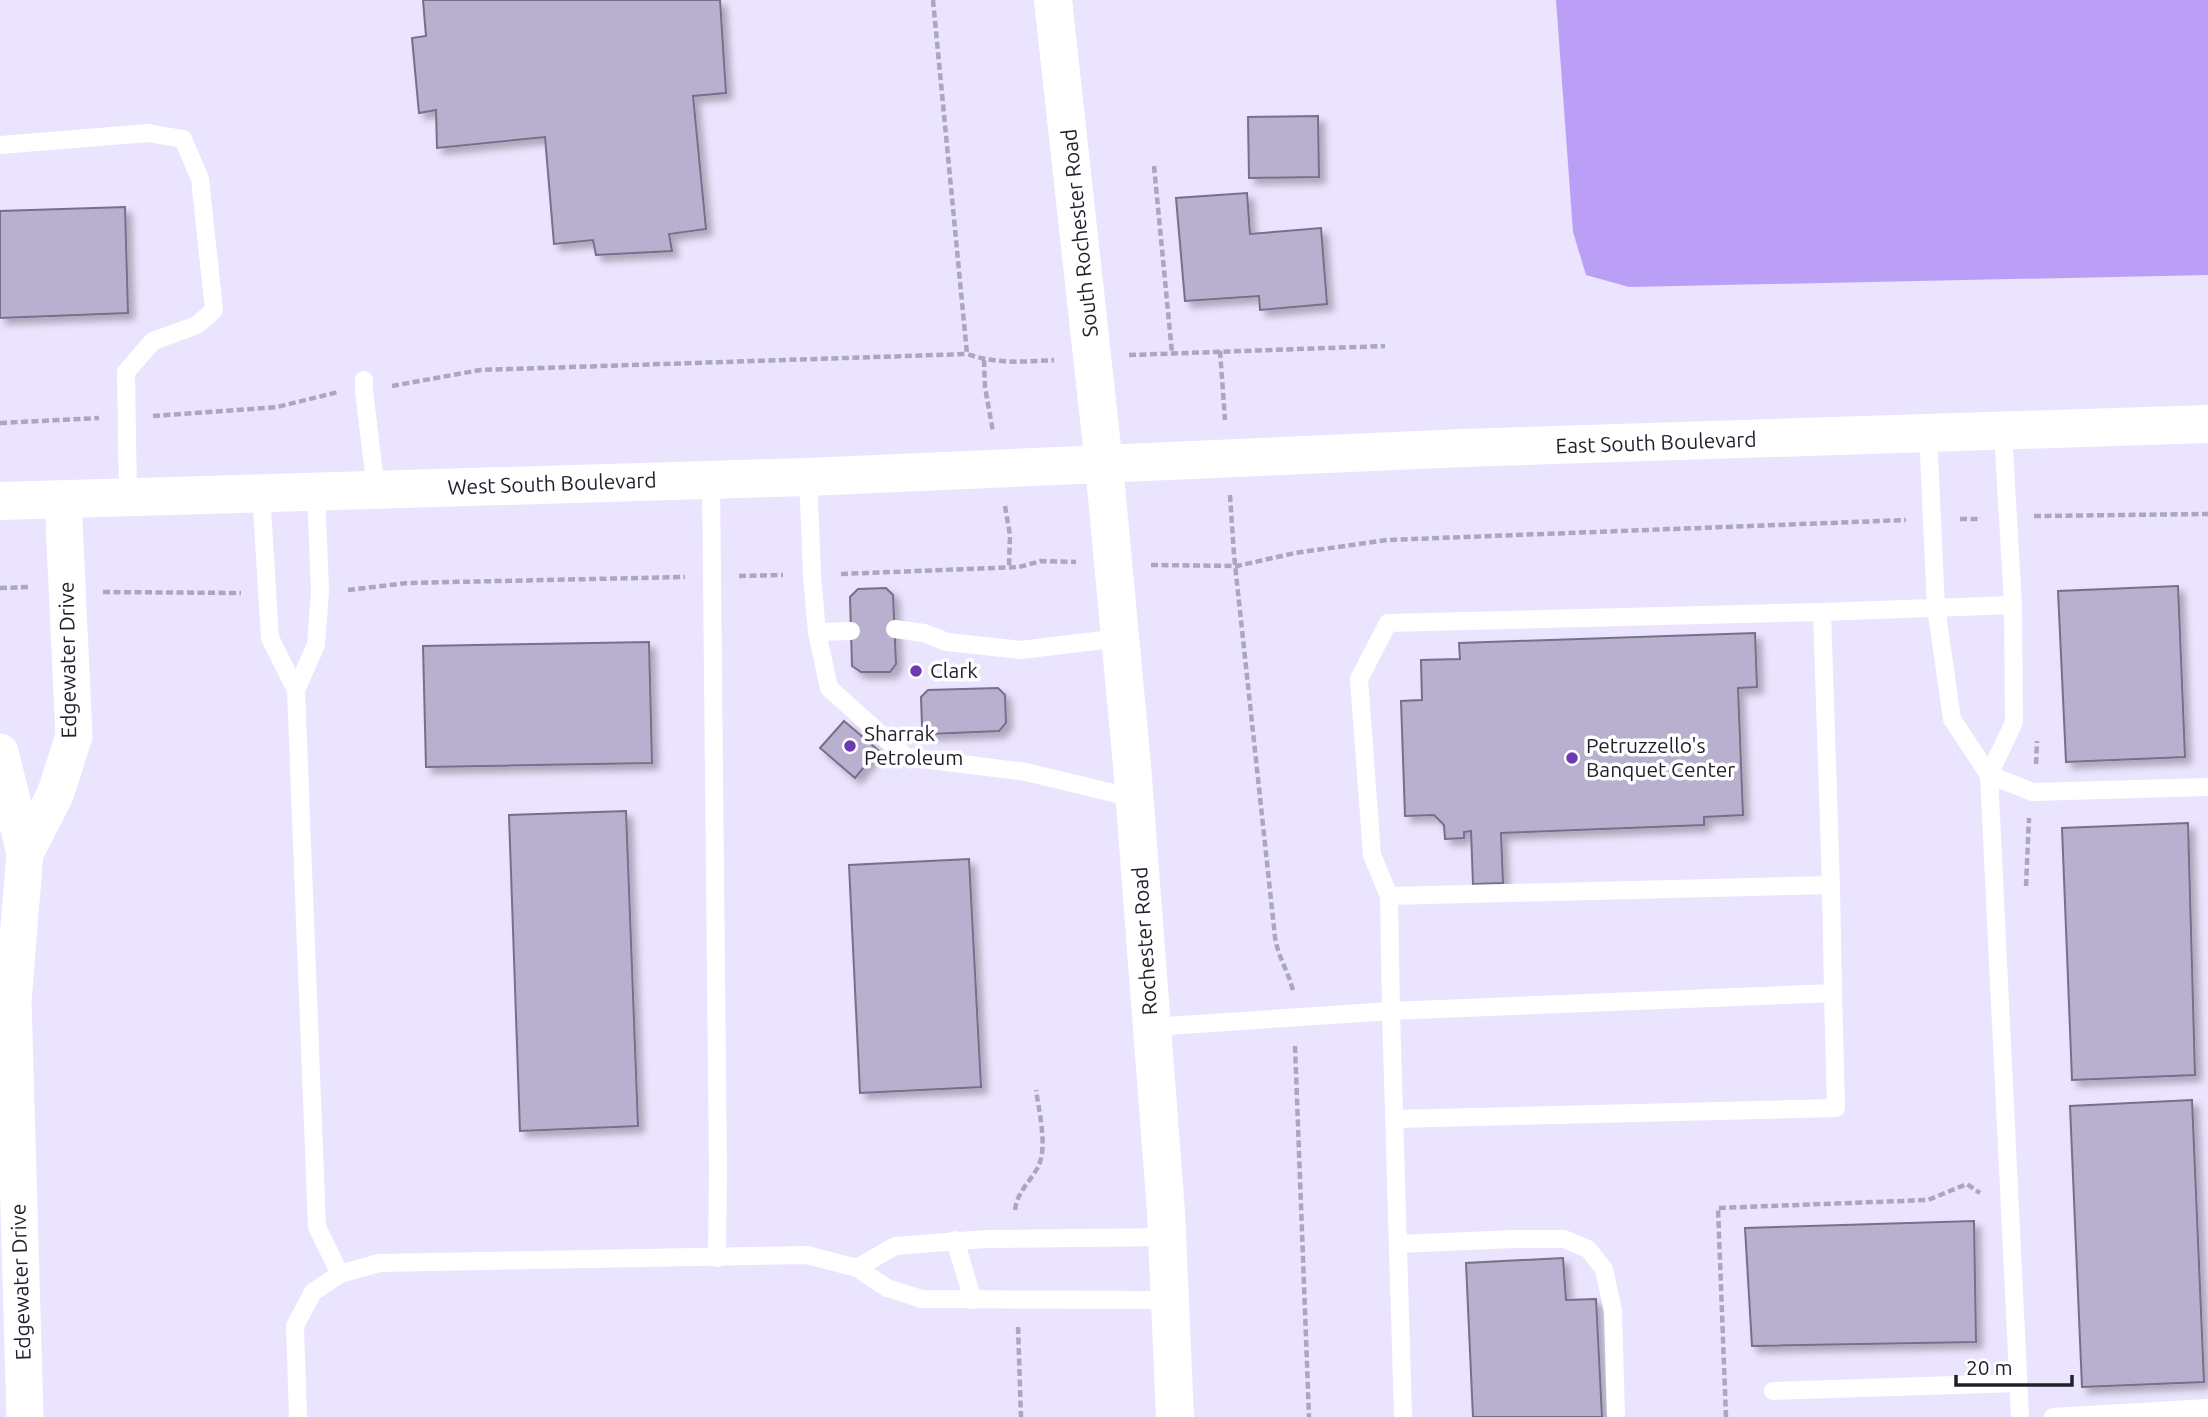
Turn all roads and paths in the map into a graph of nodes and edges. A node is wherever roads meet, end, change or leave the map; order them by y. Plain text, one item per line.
1 (933, 0) edge
2 (1053, 0) edge
3 (0, 145) edge
4 (1154, 166) dead end
5 (1385, 346) dead end
6 (1220, 351) junction
7 (1172, 353) junction
8 (967, 354) junction
9 (1149, 354) dead end
10 (984, 360) junction
11 (1025, 362) dead end
12 (364, 380) dead end
13 (388, 387) dead end
14 (337, 393) dead end
15 (988, 405) dead end
16 (1223, 407) dead end
17 (154, 416) dead end
18 (90, 418) dead end
19 (0, 423) edge
20 (2208, 424) edge
21 (2003, 432) junction
22 (1928, 434) junction
23 (1104, 465) junction
24 (808, 477) junction
25 (711, 480) junction
26 (376, 490) junction
27 (316, 491) junction
28 (261, 492) junction
29 (128, 497) junction
30 (62, 500) junction
31 (0, 501) edge
32 (2208, 514) edge
33 (2028, 516) dead end
34 (1988, 518) dead end
35 (1916, 520) dead end
36 (1951, 520) dead end
37 (1233, 527) dead end
38 (1010, 535) dead end
39 (1041, 561) dead end
40 (1192, 566) dead end
41 (1237, 566) junction
42 (1009, 567) junction
43 (812, 575) junction
44 (712, 576) junction
45 (0, 588) edge
46 (13, 588) dead end
47 (91, 592) dead end
48 (320, 592) junction
49 (267, 593) junction
50 (2013, 605) junction
51 (1936, 607) junction
52 (1822, 612) junction
53 (895, 629) dead end
54 (851, 631) dead end
55 (817, 632) junction
56 (1120, 638) junction
57 (296, 690) junction
58 (2037, 738) dead end
59 (0, 752) edge
60 (1989, 775) junction
61 (2208, 787) edge
62 (2033, 792) junction
63 (1134, 798) junction
64 (25, 853) junction
65 (1831, 886) junction
66 (2025, 894) dead end
67 (1389, 896) junction
68 (1833, 993) junction
69 (1294, 996) dead end
70 (1391, 1011) junction
71 (1152, 1027) junction
72 (1295, 1038) dead end
73 (1036, 1090) dead end
74 (1394, 1119) junction
75 (1984, 1196) dead end
76 (1013, 1220) dead end
77 (1167, 1237) junction
78 (955, 1240) junction
79 (1398, 1244) junction
80 (718, 1258) junction
81 (857, 1268) junction
82 (340, 1274) junction
83 (973, 1300) junction
84 (1170, 1300) junction
85 (1017, 1320) dead end
86 (2018, 1383) junction
87 (1773, 1391) dead end
88 (2208, 1408) edge
89 (25, 1417) edge
90 (298, 1417) edge
91 (1021, 1417) edge
92 (1175, 1417) edge
93 (1308, 1417) edge
94 (1404, 1417) edge
95 (1616, 1417) edge
96 (1726, 1417) edge
97 (2020, 1417) edge
98 (2053, 1417) edge

1 - 8 path
2 - 23 street, South Rochester Road
3 - 29 lane
4 - 7 path
5 - 6 path
6 - 7 path
6 - 16 path
7 - 9 path
8 - 10 path
8 - 13 path
10 - 11 path
10 - 15 path
12 - 26 lane
14 - 17 path
18 - 19 path
20 - 21 street, East South Boulevard
21 - 22 street, East South Boulevard
21 - 50 lane
22 - 23 street, East South Boulevard
22 - 51 lane
23 - 24 street, West South Boulevard
23 - 56 street, Rochester Road
24 - 25 street, West South Boulevard
24 - 43 lane
25 - 26 street, West South Boulevard
25 - 44 lane
26 - 27 street, West South Boulevard
27 - 28 street, West South Boulevard
27 - 48 lane
28 - 29 street, West South Boulevard
28 - 49 lane
29 - 30 street, West South Boulevard
30 - 31 street, West South Boulevard
30 - 64 street, Edgewater Drive
32 - 33 path
34 - 36 path
35 - 41 path
37 - 41 path
38 - 42 path
39 - 42 path
40 - 41 path
41 - 69 path
42 - 43 path
43 - 44 path
43 - 55 lane
44 - 48 path
44 - 80 lane
45 - 46 path
47 - 49 path
48 - 57 lane
49 - 57 lane
50 - 51 lane
50 - 60 lane
51 - 52 lane
51 - 60 lane
52 - 65 lane
52 - 67 lane
53 - 56 lane
54 - 55 lane
55 - 63 lane
56 - 63 street, Rochester Road
57 - 82 lane
58 - 62 path
59 - 64 street, Edgewater Drive
60 - 62 lane
60 - 86 lane
61 - 62 lane
62 - 66 path
63 - 71 street, Rochester Road
64 - 89 street, Edgewater Drive
65 - 67 lane
65 - 68 lane
67 - 70 lane
68 - 70 lane
68 - 74 lane
70 - 71 lane
70 - 74 lane
71 - 77 street, Rochester Road
72 - 93 path
73 - 76 path
74 - 79 lane
75 - 96 path
77 - 78 lane
77 - 84 street, Rochester Road
78 - 81 lane
78 - 83 lane
79 - 94 lane
79 - 95 lane
80 - 81 lane
80 - 82 lane
81 - 83 lane
82 - 90 lane
83 - 84 lane
84 - 92 street, Rochester Road
85 - 91 path
86 - 87 lane
86 - 97 lane
88 - 98 lane

